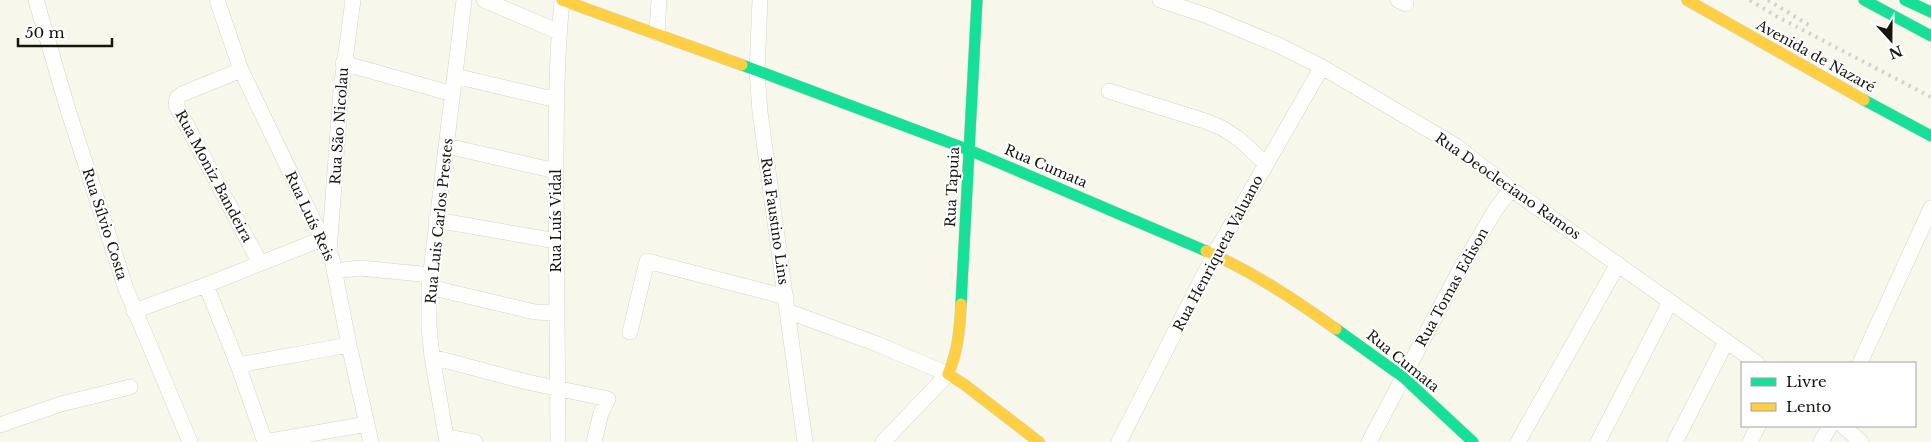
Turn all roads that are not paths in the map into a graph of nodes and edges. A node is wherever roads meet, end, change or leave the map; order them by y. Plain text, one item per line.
1 (36, 0) edge
2 (217, 0) edge
3 (353, 0) edge
4 (464, 0) edge
5 (484, 0) edge
6 (562, 0) edge
7 (659, 0) edge
8 (760, 0) edge
9 (977, 0) edge
10 (1160, 0) edge
11 (1209, 0) edge
12 (1687, 0) edge
13 (1864, 0) edge
14 (1905, 0) edge
15 (1931, 12) edge
16 (1208, 16) junction
17 (559, 32) junction
18 (1928, 32) edge
19 (657, 33) junction
20 (343, 63) junction
21 (1322, 67) junction
22 (241, 70) junction
23 (757, 71) junction
24 (455, 76) junction
25 (1109, 91) dead end
26 (453, 94) junction
27 (556, 100) junction
28 (1931, 136) edge
29 (447, 146) junction
30 (969, 150) junction
31 (1266, 164) junction
32 (556, 171) junction
33 (1511, 189) junction
34 (1931, 208) edge
35 (436, 220) junction
36 (556, 241) junction
37 (326, 246) junction
38 (1214, 255) junction
39 (260, 263) junction
40 (1618, 264) junction
41 (336, 271) junction
42 (430, 281) junction
43 (206, 285) junction
44 (1670, 302) junction
45 (786, 304) junction
46 (134, 312) junction
47 (556, 313) junction
48 (630, 332) dead end
49 (1726, 342) junction
50 (349, 345) junction
51 (432, 357) junction
52 (1756, 362) edge
53 (1860, 362) edge
54 (238, 365) junction
55 (948, 374) junction
56 (1403, 377) junction
57 (130, 387) dead end
58 (558, 388) junction
59 (367, 424) junction
60 (0, 425) edge
61 (1758, 427) edge
62 (1829, 427) edge
63 (1844, 427) edge
64 (446, 439) edge
65 (190, 442) edge
66 (265, 442) edge
67 (371, 442) edge
68 (474, 442) edge
69 (558, 442) edge
70 (594, 442) edge
71 (805, 442) edge
72 (883, 442) edge
73 (1039, 442) edge
74 (1119, 442) edge
75 (1369, 442) edge
76 (1473, 442) edge
77 (1518, 442) edge
78 (1598, 442) edge
79 (1675, 442) edge
80 (1750, 442) edge
81 (1821, 442) edge
82 (1861, 442) edge

1 - 46 street, Rua Sílvio Costa
2 - 22 street, Rua Luís Reis
3 - 20 street, Rua São Nicolau
4 - 24 street, Rua Luis Carlos Prestes
5 - 17 street
6 - 17 street, Rua Luís Vidal
6 - 19 street, Rua Cumata
7 - 19 street
8 - 23 street, Rua Faustino Lins
9 - 30 street, Rua Tapuia
10 - 16 street, Rua Deocleciano Ramos
11 - 16 street
12 - 28 street, Avenida de Nazaré
13 - 18 street
14 - 15 street
16 - 21 street, Rua Deocleciano Ramos
17 - 27 street, Rua Luís Vidal
19 - 23 street, Rua Cumata
20 - 26 street
20 - 37 street, Rua São Nicolau
21 - 31 street, Rua Henriqueta Valuano
21 - 33 street, Rua Deocleciano Ramos
22 - 37 street, Rua Luís Reis
22 - 39 street, Rua Moniz Bandeira
23 - 30 street, Rua Cumata
23 - 45 street, Rua Faustino Lins
24 - 26 street, Rua Luis Carlos Prestes
24 - 27 street
25 - 31 street
26 - 29 street, Rua Luis Carlos Prestes
27 - 32 street, Rua Luís Vidal
29 - 32 street
29 - 35 street, Rua Luis Carlos Prestes
30 - 38 street, Rua Cumata
30 - 55 street, Rua Tapuia
31 - 38 street, Rua Henriqueta Valuano
32 - 36 street, Rua Luís Vidal
33 - 40 street, Rua Deocleciano Ramos
33 - 56 street, Rua Tomas Edison
34 - 53 street
35 - 36 street
35 - 42 street, Rua Luis Carlos Prestes
36 - 47 street, Rua Luís Vidal
37 - 39 street
37 - 41 street, Rua Luís Reis
38 - 56 street, Rua Cumata
38 - 74 street, Rua Henriqueta Valuano
39 - 43 street
40 - 44 street, Rua Deocleciano Ramos
40 - 77 street
41 - 42 street
41 - 50 street, Rua Luís Reis
42 - 47 street
42 - 51 street, Rua Luis Carlos Prestes
43 - 46 street
43 - 54 street
44 - 49 street, Rua Deocleciano Ramos
44 - 78 street
45 - 48 street
45 - 55 street
45 - 71 street, Rua Faustino Lins
46 - 65 street, Rua Sílvio Costa
47 - 58 street, Rua Luís Vidal
49 - 52 street, Rua Deocleciano Ramos
49 - 79 street
50 - 54 street
50 - 59 street, Rua Luís Reis
51 - 58 street
51 - 64 street, Rua Luis Carlos Prestes
54 - 66 street
55 - 72 street
55 - 73 street
56 - 75 street, Rua Tomas Edison
56 - 76 street, Rua Cumata
57 - 60 street
58 - 69 street, Rua Luís Vidal
58 - 70 street
59 - 66 street
59 - 67 street, Rua Luís Reis
61 - 80 street
62 - 81 street
63 - 82 street
64 - 68 street

